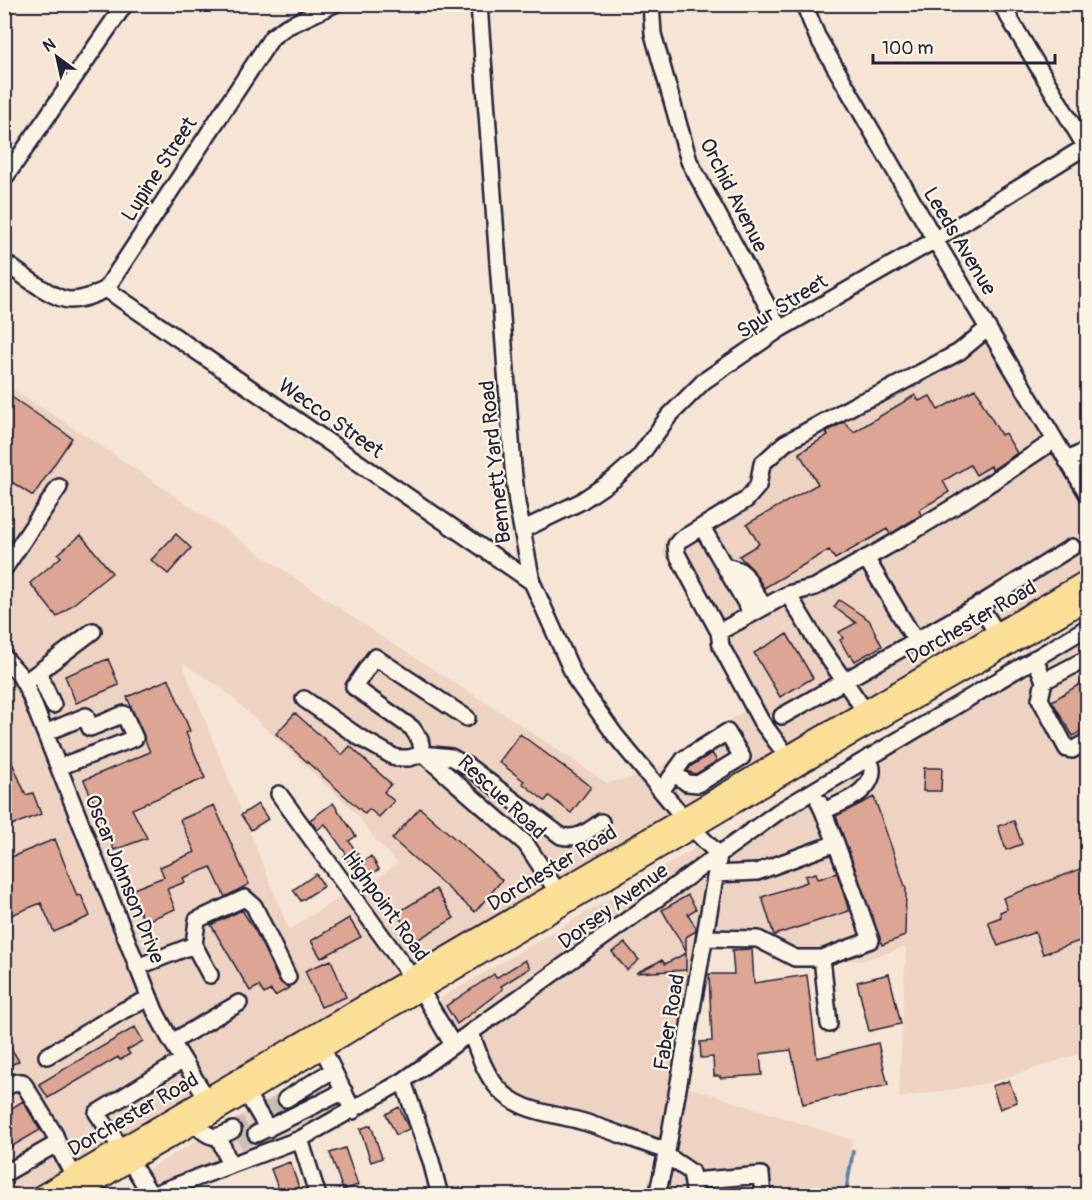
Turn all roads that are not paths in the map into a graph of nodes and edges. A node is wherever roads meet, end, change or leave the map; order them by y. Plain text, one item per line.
1 (125, 4) edge
2 (335, 4) edge
3 (479, 4) edge
4 (651, 4) edge
5 (804, 4) edge
6 (1001, 4) edge
7 (1086, 146) edge
8 (4, 179) edge
9 (935, 240) junction
10 (4, 262) edge
11 (106, 289) junction
12 (988, 328) junction
13 (780, 329) junction
14 (1055, 440) junction
15 (1088, 449) edge
16 (1067, 461) junction
17 (59, 487) dead end
18 (1088, 495) edge
19 (702, 527) junction
20 (522, 530) junction
21 (1072, 547) dead end
22 (866, 558) junction
23 (4, 569) edge
24 (1088, 579) edge
25 (532, 582) junction
26 (788, 594) junction
27 (1088, 600) edge
28 (979, 605) junction
29 (758, 610) junction
30 (1088, 627) edge
31 (93, 631) dead end
32 (719, 632) junction
33 (997, 633) junction
34 (915, 640) junction
35 (4, 657) edge
36 (1035, 658) junction
37 (1088, 658) edge
38 (39, 674) junction
39 (844, 680) junction
40 (1044, 681) junction
41 (24, 683) junction
42 (304, 699) dead end
43 (53, 705) dead end
44 (782, 716) dead end
45 (868, 717) junction
46 (467, 718) dead end
47 (45, 734) junction
48 (1088, 741) edge
49 (423, 754) junction
50 (787, 756) junction
51 (869, 757) junction
52 (59, 767) junction
53 (674, 772) junction
54 (491, 783) junction
55 (662, 790) junction
56 (814, 791) junction
57 (279, 794) dead end
58 (478, 801) junction
59 (823, 811) junction
60 (600, 822) dead end
61 (689, 823) junction
62 (548, 826) junction
63 (836, 843) junction
64 (528, 846) junction
65 (719, 855) junction
66 (716, 874) junction
67 (562, 898) junction
68 (705, 938) junction
69 (194, 945) junction
70 (822, 958) junction
71 (137, 967) junction
72 (210, 975) dead end
73 (288, 977) dead end
74 (416, 984) junction
75 (150, 998) junction
76 (239, 1003) dead end
77 (829, 1024) dead end
78 (471, 1033) junction
79 (171, 1042) junction
80 (453, 1045) junction
81 (323, 1048) junction
82 (47, 1056) dead end
83 (183, 1060) junction
84 (333, 1070) junction
85 (403, 1082) junction
86 (4, 1088) edge
87 (344, 1091) junction
88 (247, 1094) junction
89 (211, 1105) junction
90 (316, 1105) junction
91 (353, 1111) junction
92 (195, 1124) junction
93 (300, 1139) junction
94 (58, 1143) junction
95 (667, 1153) junction
96 (126, 1154) junction
97 (231, 1165) junction
98 (4, 1174) edge
99 (77, 1188) edge
100 (694, 1188) edge
101 (151, 1195) edge
102 (39, 1196) edge
103 (318, 1196) edge
104 (440, 1196) edge
105 (657, 1196) edge
106 (763, 1196) edge

1 - 8 street
2 - 11 street, Lupine Street
3 - 20 street, Bennett Yard Road
4 - 13 street, Orchid Avenue
5 - 9 street, Leeds Avenue
6 - 7 street
7 - 9 street, Spur Street
9 - 12 street, Leeds Avenue
9 - 13 street, Spur Street
10 - 11 street
11 - 25 street, Wecco Street
12 - 14 street, Leeds Avenue
12 - 19 street
13 - 20 street, Spur Street
14 - 16 street, Leeds Avenue
14 - 22 street
15 - 16 street
16 - 18 street, Leeds Avenue
17 - 23 street
19 - 29 street
19 - 32 street
20 - 25 street, Bennett Yard Road
21 - 28 street
22 - 26 street
22 - 34 street
24 - 33 main road, Dorchester Road
25 - 55 street, Bennett Yard Road
26 - 29 street
26 - 39 street
27 - 45 main road, Dorchester Road
28 - 33 street
28 - 34 street
29 - 32 street
30 - 36 street, Dorsey Avenue
31 - 38 street
32 - 50 street
33 - 45 main road, Dorchester Road
34 - 39 street
35 - 41 street, Oscar Johnson Drive
36 - 40 street
36 - 51 street, Dorsey Avenue
37 - 40 street
38 - 41 street
38 - 43 street
39 - 44 street
39 - 45 street
40 - 48 street
41 - 47 street, Oscar Johnson Drive
42 - 49 street
45 - 50 main road, Dorchester Road
45 - 61 main road, Dorchester Road
46 - 49 street
47 - 52 street, Oscar Johnson Drive
47 - 52 street
49 - 54 street
49 - 58 street, Rescue Road
50 - 61 main road, Dorchester Road
51 - 56 street, Dorsey Avenue
51 - 59 street
52 - 71 street, Oscar Johnson Drive
53 - 53 street
53 - 55 street
54 - 58 street
54 - 62 street
55 - 61 street, Bennett Yard Road
56 - 59 street
56 - 65 street, Dorsey Avenue
57 - 74 street, Highpoint Road
58 - 64 street, Rescue Road
59 - 63 street
60 - 62 street
61 - 65 street, Bennett Yard Road
61 - 67 main road, Dorchester Road
62 - 64 street
63 - 66 street
63 - 70 street
64 - 67 street, Rescue Road
65 - 66 street, Faber Road
65 - 78 street, Dorsey Avenue
66 - 68 street, Faber Road
67 - 74 main road, Dorchester Road
68 - 70 street
68 - 95 street, Faber Road
69 - 71 street
69 - 72 street
69 - 73 street
70 - 77 street
71 - 75 street, Oscar Johnson Drive
74 - 80 street, Highpoint Road
74 - 81 main road, Dorchester Road
74 - 89 main road, Dorchester Road
75 - 79 street, Oscar Johnson Drive
75 - 82 street
76 - 79 street
78 - 80 street, Dorsey Avenue
78 - 95 street
79 - 83 street, Oscar Johnson Drive
80 - 85 street, Dorsey Avenue
81 - 84 street
81 - 88 main road, Dorchester Road
83 - 89 street, Oscar Johnson Drive
83 - 96 street, Dorsey Avenue
84 - 87 street
84 - 90 street
85 - 91 street, Dorsey Avenue
85 - 104 street
86 - 94 street
87 - 90 street
87 - 91 street
88 - 89 main road, Dorchester Road
88 - 90 street
89 - 92 main road, Dorchester Road
89 - 96 main road, Dorchester Road
91 - 93 street, Dorsey Avenue
92 - 96 main road, Dorchester Road
92 - 97 street
93 - 97 street, Dorsey Avenue
93 - 103 street
94 - 98 street
94 - 99 street
95 - 100 street
95 - 105 street, Faber Road
96 - 99 main road, Dorchester Road
96 - 101 street, Dorsey Avenue
97 - 101 street, Dorsey Avenue
99 - 102 main road, Dorchester Road
100 - 106 street

